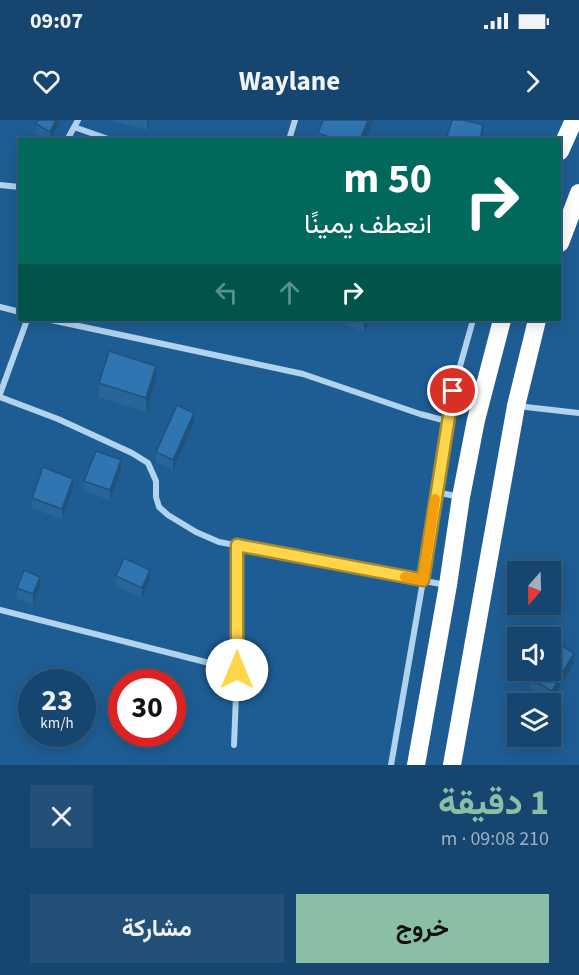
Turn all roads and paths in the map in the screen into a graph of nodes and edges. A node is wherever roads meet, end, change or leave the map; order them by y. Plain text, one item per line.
1 (295, 120) edge
2 (574, 120) edge
3 (76, 123) edge
4 (68, 138) edge
5 (107, 138) edge
6 (290, 138) edge
7 (561, 149) edge
8 (0, 184) edge
9 (18, 187) edge
10 (579, 193) edge
11 (561, 240) edge
12 (0, 307) edge
13 (18, 312) edge
14 (27, 321) edge
15 (56, 321) edge
16 (473, 321) edge
17 (501, 321) edge
18 (537, 321) edge
19 (0, 395) edge
20 (516, 406) junction
21 (579, 413) edge
22 (447, 421) junction
23 (436, 492) junction
24 (461, 497) junction
25 (237, 545) junction
26 (423, 580) junction
27 (448, 585) junction
28 (0, 610) edge
29 (237, 670) junction
30 (234, 745) dead end
31 (391, 765) edge
32 (416, 765) edge
33 (452, 765) edge

1 - 6 street
2 - 7 highway
3 - 4 street
3 - 5 street
8 - 9 street
10 - 11 highway
12 - 13 street
14 - 19 street
15 - 22 street
16 - 22 street
17 - 24 highway
18 - 20 highway
19 - 25 street
20 - 21 street
20 - 33 highway
22 - 23 street
23 - 24 street
23 - 26 street
24 - 27 highway
25 - 26 street
25 - 29 street
26 - 27 street
26 - 31 street
27 - 32 highway
28 - 29 street
29 - 30 street

